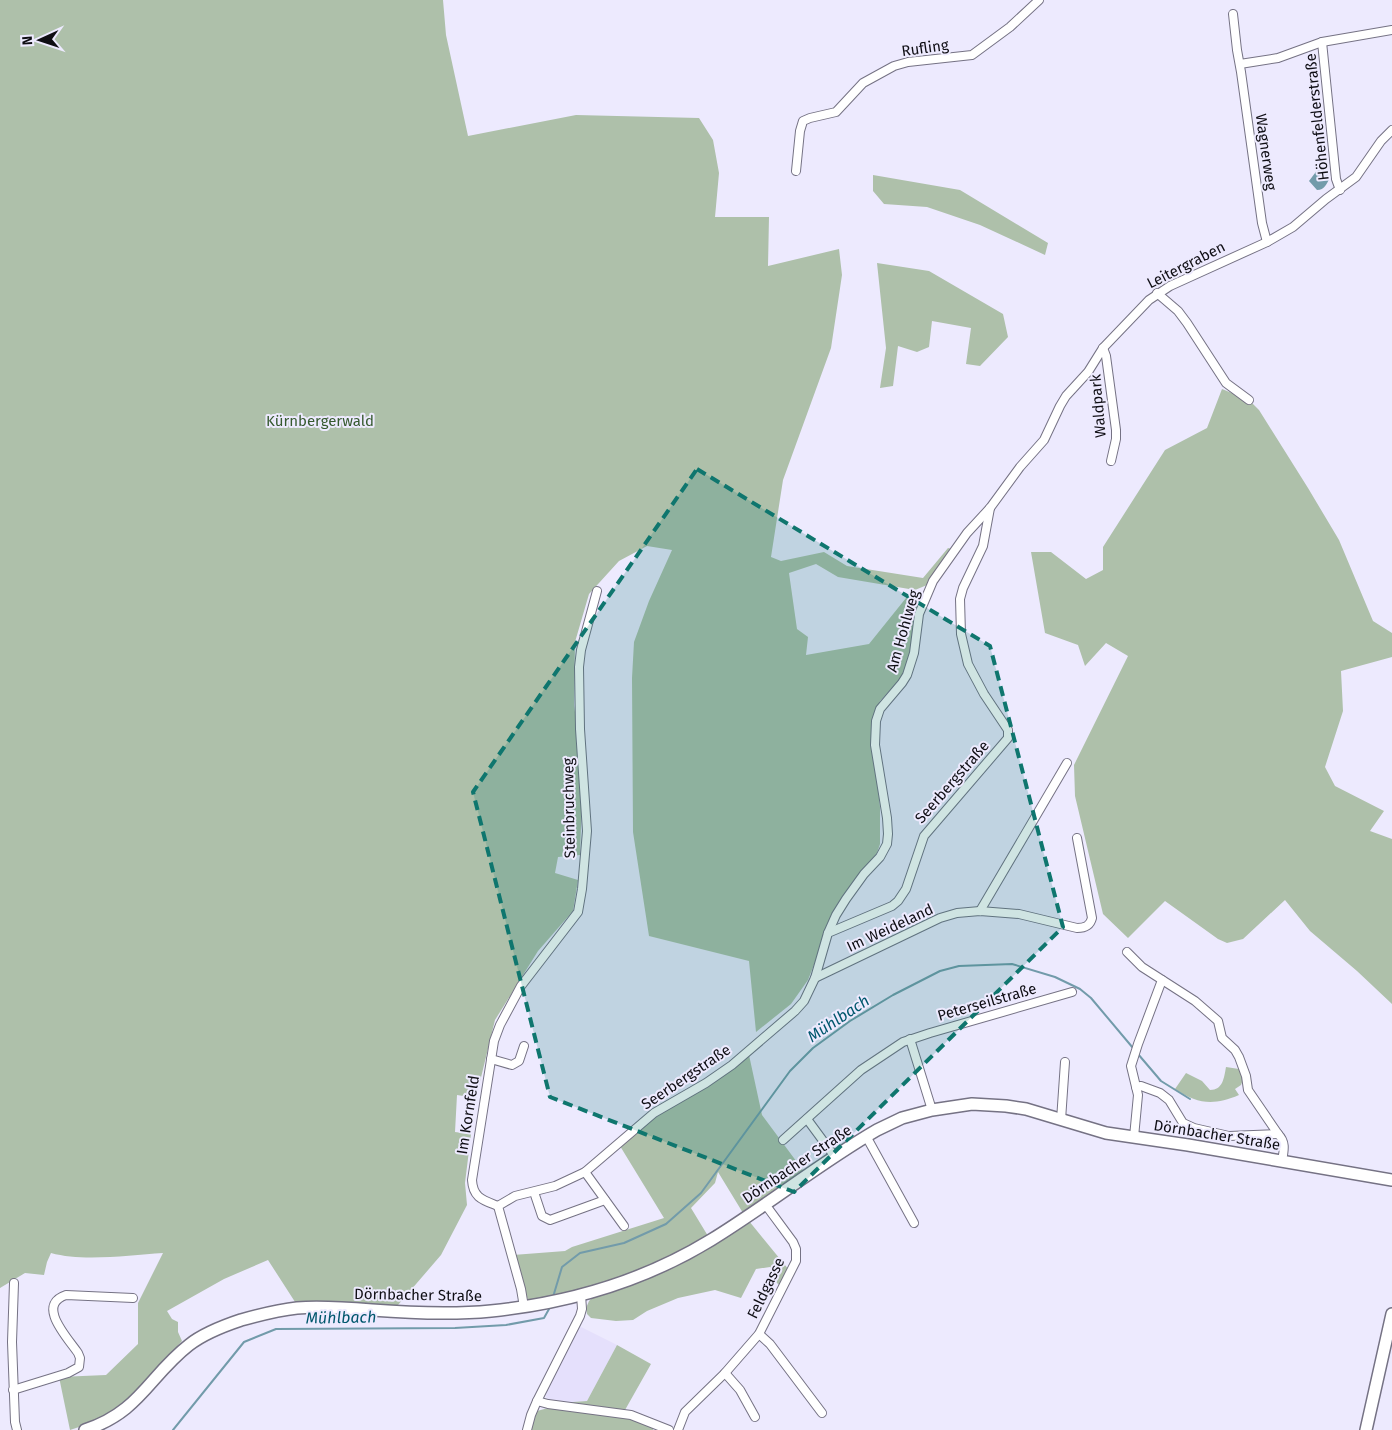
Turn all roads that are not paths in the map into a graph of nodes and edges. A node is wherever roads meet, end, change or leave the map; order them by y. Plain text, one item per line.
1 (1039, 0) edge
2 (1233, 14) dead end
3 (1392, 30) edge
4 (1322, 42) junction
5 (1240, 64) junction
6 (1392, 130) edge
7 (796, 171) dead end
8 (1340, 190) junction
9 (1268, 242) junction
10 (1157, 293) junction
11 (1103, 348) junction
12 (1249, 400) dead end
13 (1111, 461) dead end
14 (990, 508) junction
15 (597, 592) dead end
16 (1068, 763) dead end
17 (1077, 838) dead end
18 (980, 911) junction
19 (828, 934) junction
20 (1127, 952) dead end
21 (815, 978) junction
22 (1162, 980) junction
23 (1072, 992) dead end
24 (910, 1039) junction
25 (524, 1046) dead end
26 (491, 1059) junction
27 (1065, 1062) dead end
28 (1136, 1087) junction
29 (932, 1110) junction
30 (807, 1119) junction
31 (1061, 1120) junction
32 (1278, 1134) junction
33 (866, 1136) junction
34 (1134, 1137) junction
35 (783, 1140) dead end
36 (835, 1157) junction
37 (1282, 1161) junction
38 (585, 1172) junction
39 (1392, 1180) edge
40 (534, 1192) junction
41 (605, 1200) junction
42 (765, 1204) junction
43 (498, 1206) junction
44 (914, 1222) dead end
45 (624, 1226) dead end
46 (14, 1283) dead end
47 (581, 1295) junction
48 (133, 1298) dead end
49 (524, 1307) junction
50 (1392, 1314) edge
51 (760, 1334) junction
52 (724, 1373) junction
53 (13, 1390) junction
54 (537, 1400) junction
55 (822, 1414) dead end
56 (755, 1417) dead end
57 (17, 1430) edge
58 (85, 1430) edge
59 (527, 1430) edge
60 (669, 1430) edge
61 (678, 1430) edge
62 (1366, 1430) edge

1 - 7 street, Rufling
2 - 5 street, Wagnerweg
3 - 4 street
4 - 5 street
4 - 8 street, Höhenfelderstraße
5 - 9 street, Wagnerweg
6 - 8 street, Leitergraben
8 - 9 street, Leitergraben
9 - 10 street, Leitergraben
10 - 11 street, Leitergraben
10 - 12 street
11 - 13 street, Waldpark
11 - 14 street, Leitergraben
14 - 19 street, Am Hohlweg
14 - 19 street, Seerbergstraße
15 - 26 street, Steinbruchweg
16 - 18 street
17 - 18 street, Im Weideland
18 - 21 street, Im Weideland
19 - 21 street, Seerbergstraße
20 - 22 street
21 - 38 street, Seerbergstraße
22 - 28 street
22 - 32 street
23 - 24 street, Peterseilstraße
24 - 29 street
24 - 30 street, Peterseilstraße
25 - 26 street, Im Kornfeld
26 - 43 street, Im Kornfeld
27 - 31 street
28 - 32 street
28 - 34 street
29 - 31 street, Dörnbacher Straße
29 - 33 street, Dörnbacher Straße
30 - 35 street, Peterseilstraße
30 - 36 street
31 - 34 street, Dörnbacher Straße
32 - 37 street
33 - 36 street, Dörnbacher Straße
33 - 44 street, Dörnbacher Straße
34 - 37 street, Dörnbacher Straße
36 - 42 street, Dörnbacher Straße
37 - 39 street, Dörnbacher Straße
38 - 40 street, Seerbergstraße
38 - 41 street
40 - 41 street
40 - 43 street, Seerbergstraße
41 - 45 street
42 - 47 street, Dörnbacher Straße
42 - 51 street, Feldgasse
43 - 49 street
46 - 53 street
47 - 49 street, Dörnbacher Straße
47 - 54 street
48 - 53 street
49 - 58 street, Dörnbacher Straße
50 - 62 street
51 - 52 street, Feldgasse
51 - 55 street, Feldgasse
52 - 56 street
52 - 61 street, Feldgasse
53 - 57 street
54 - 59 street
54 - 60 street

